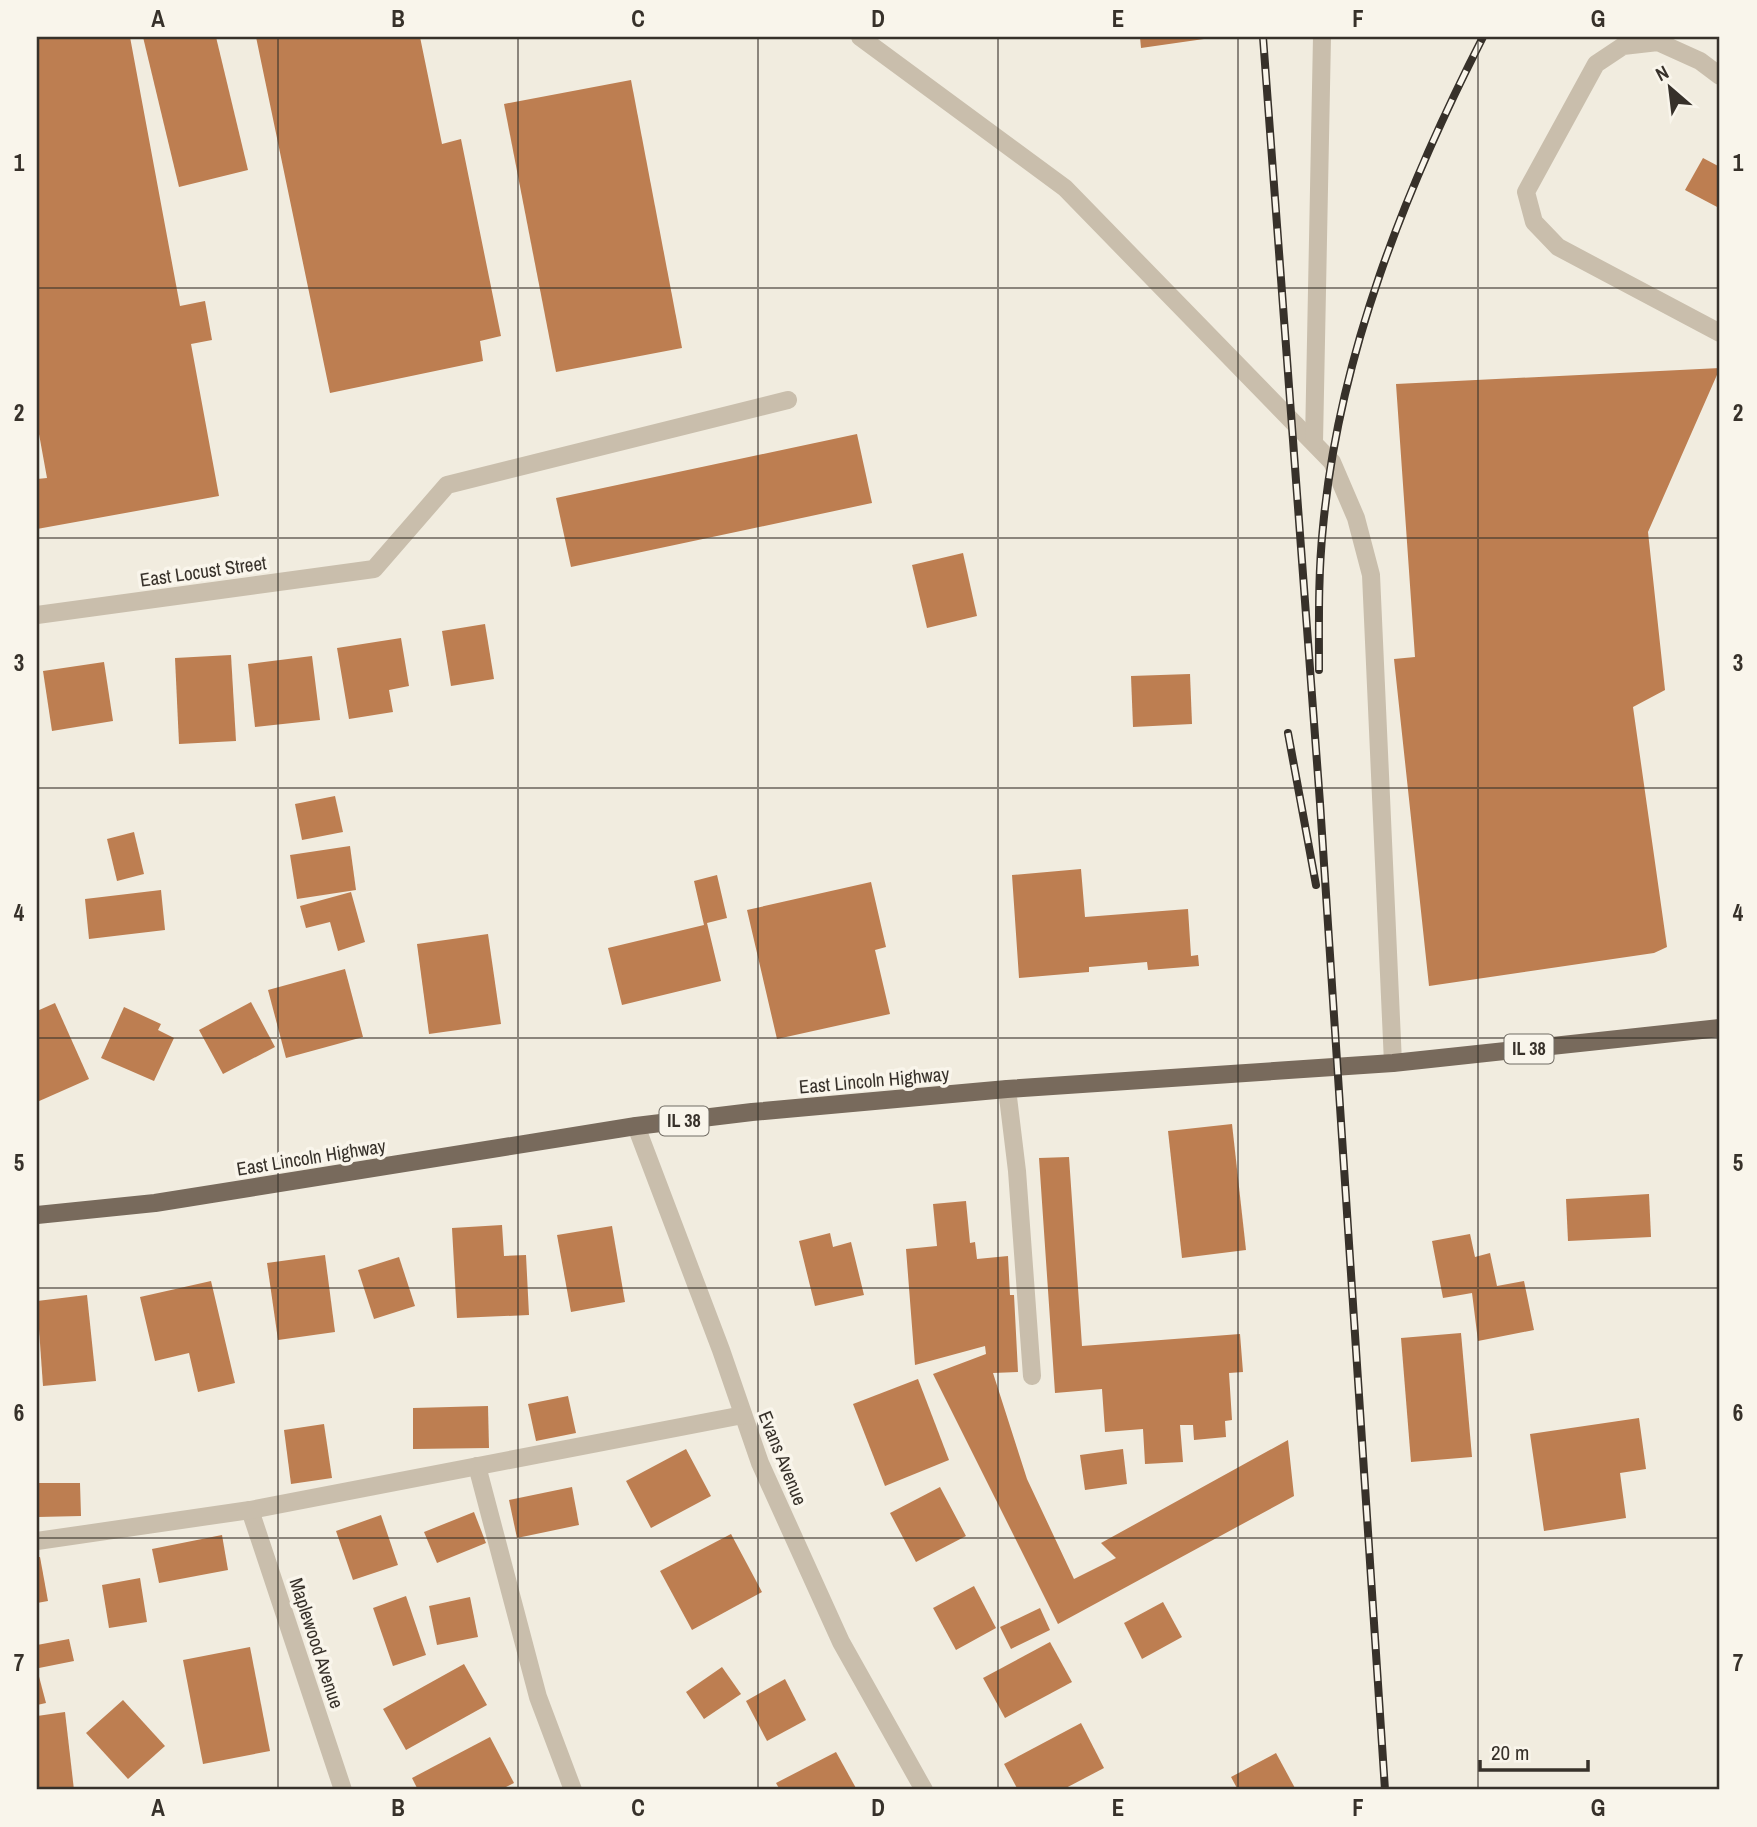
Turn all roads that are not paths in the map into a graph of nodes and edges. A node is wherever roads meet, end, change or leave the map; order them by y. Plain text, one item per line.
1 (860, 37) edge
2 (1322, 37) edge
3 (1720, 76) edge
4 (1720, 333) edge
5 (788, 400) dead end
6 (1314, 442) junction
7 (37, 615) edge
8 (1720, 1028) edge
9 (1393, 1063) junction
10 (1007, 1089) junction
11 (636, 1126) junction
12 (37, 1214) edge
13 (1032, 1376) dead end
14 (743, 1415) junction
15 (477, 1466) junction
16 (250, 1510) junction
17 (37, 1541) edge
18 (343, 1790) edge
19 (573, 1790) edge
20 (923, 1790) edge

1 - 6 street
2 - 6 street
3 - 4 street
5 - 7 street, East Locust Street
6 - 9 street
8 - 9 main road, East Lincoln Highway / IL 38
9 - 10 main road, East Lincoln Highway / IL 38
10 - 11 main road, East Lincoln Highway / IL 38
10 - 13 street
11 - 12 main road, East Lincoln Highway / IL 38
11 - 14 street, Evans Avenue
14 - 15 street
14 - 20 street, Evans Avenue
15 - 16 street
15 - 19 street
16 - 17 street
16 - 18 street, Maplewood Avenue

